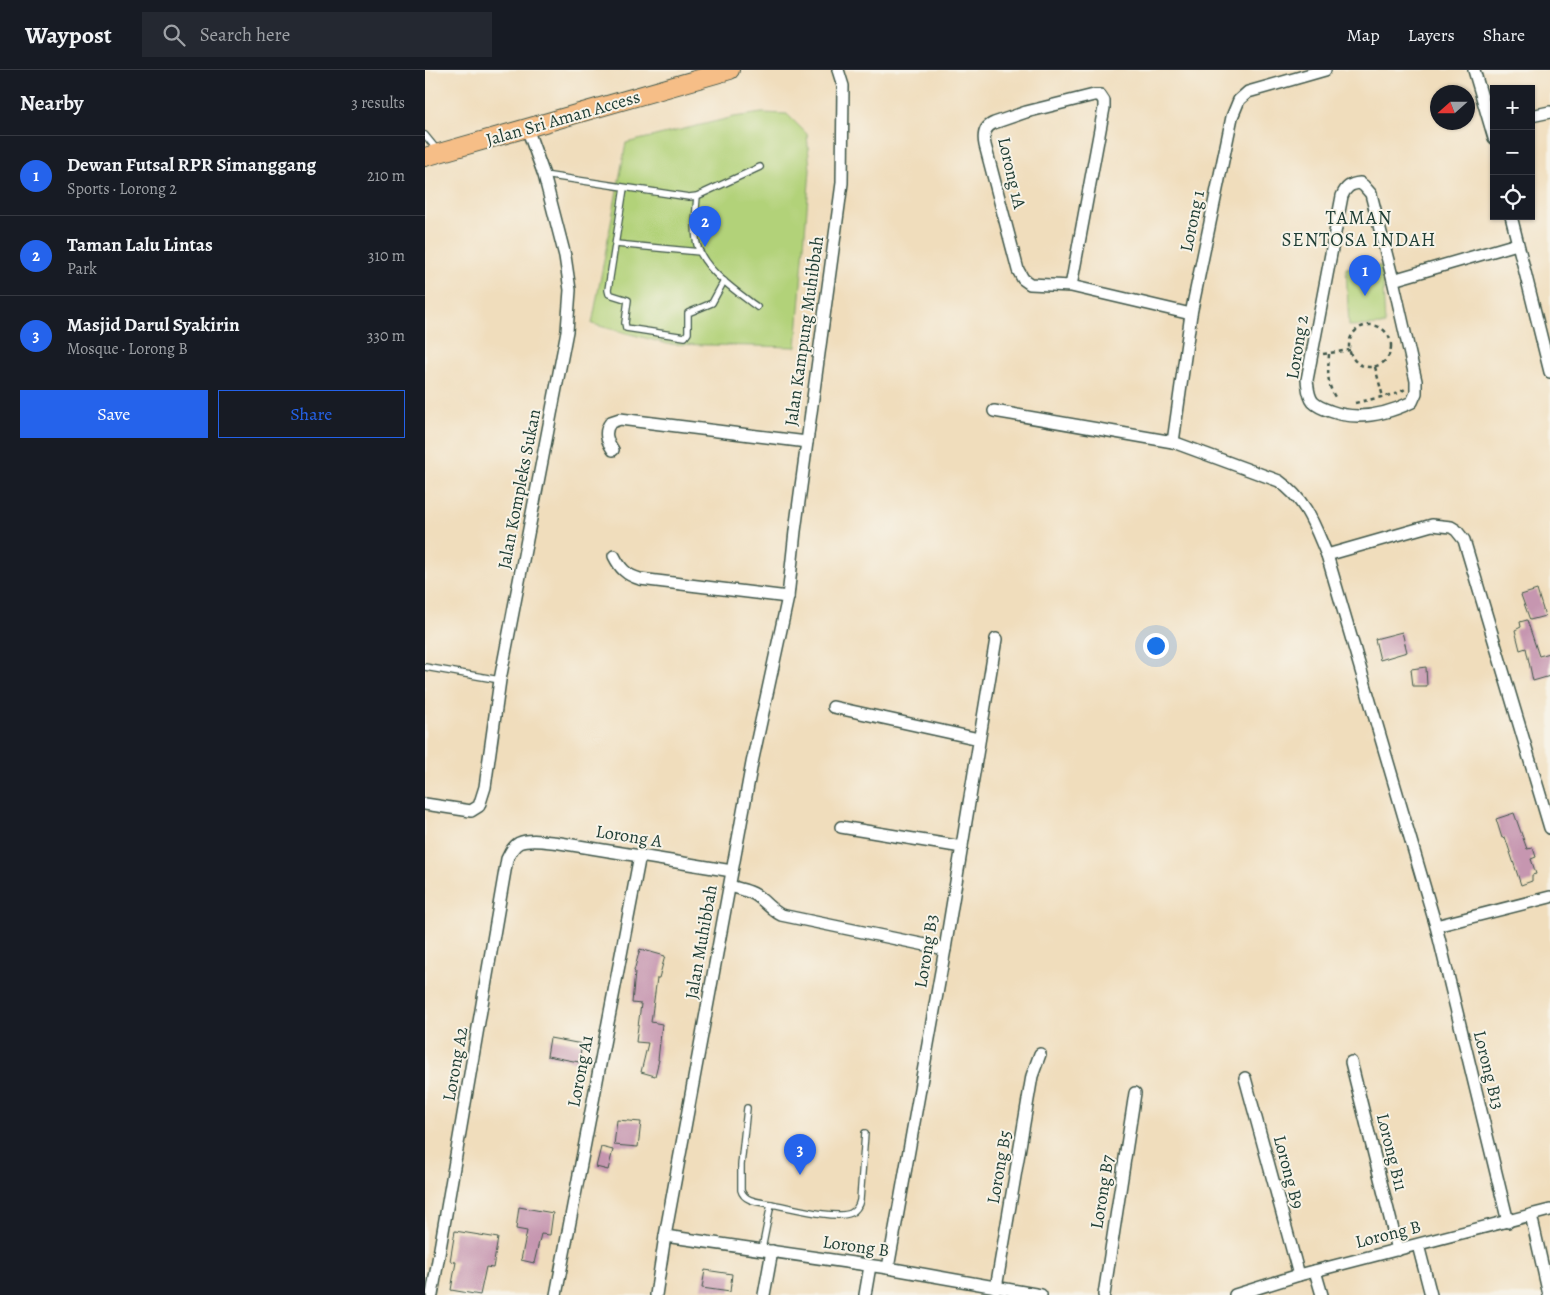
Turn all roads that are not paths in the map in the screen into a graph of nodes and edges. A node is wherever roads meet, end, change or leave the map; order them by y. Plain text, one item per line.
1 (730, 70) edge
2 (838, 70) edge
3 (1325, 70) edge
4 (1474, 70) edge
5 (1550, 112) edge
6 (1535, 115) edge
7 (1490, 119) edge
8 (527, 128) junction
9 (425, 135) edge
10 (432, 155) edge
11 (760, 167) dead end
12 (544, 175) junction
13 (624, 188) junction
14 (697, 196) junction
15 (1512, 220) edge
16 (616, 244) junction
17 (1517, 244) junction
18 (700, 252) junction
19 (1393, 280) junction
20 (724, 281) junction
21 (1071, 286) junction
22 (757, 307) dead end
23 (1191, 314) junction
24 (1550, 372) edge
25 (994, 411) dead end
26 (807, 442) junction
27 (1173, 442) junction
28 (613, 450) dead end
29 (1327, 555) junction
30 (615, 556) dead end
31 (788, 597) junction
32 (996, 639) dead end
33 (425, 667) edge
34 (499, 680) junction
35 (833, 707) dead end
36 (979, 739) junction
37 (425, 804) edge
38 (841, 827) dead end
39 (1550, 828) edge
40 (519, 843) joint
41 (962, 847) junction
42 (640, 855) junction
43 (732, 870) junction
44 (730, 886) junction
45 (1550, 897) edge
46 (1436, 926) junction
47 (945, 949) junction
48 (1040, 1054) dead end
49 (1351, 1062) dead end
50 (1245, 1078) dead end
51 (1135, 1094) dead end
52 (747, 1108) dead end
53 (865, 1133) dead end
54 (771, 1204) junction
55 (1550, 1210) edge
56 (1531, 1215) junction
57 (1509, 1222) junction
58 (665, 1236) junction
59 (1418, 1245) junction
60 (767, 1250) junction
61 (1398, 1250) junction
62 (870, 1266) junction
63 (888, 1268) junction
64 (1315, 1271) junction
65 (1299, 1275) junction
66 (996, 1288) junction
67 (978, 1290) edge
68 (432, 1295) edge
69 (556, 1295) edge
70 (656, 1295) edge
71 (764, 1295) edge
72 (865, 1295) edge
73 (1041, 1295) edge
74 (1104, 1295) edge
75 (1235, 1295) edge
76 (1322, 1295) edge
77 (1431, 1295) edge
78 (1549, 1295) edge

1 - 8 main road, Jalan Sri Aman Access
2 - 26 street, Jalan Kampung Muhibbah
3 - 23 street, Lorong 1
4 - 7 street
5 - 6 street
8 - 10 main road, Jalan Sri Aman Access
8 - 12 street, Jalan Kompleks Sukan
9 - 10 lane
11 - 14 lane
12 - 13 lane
12 - 34 street, Jalan Kompleks Sukan
13 - 14 lane
13 - 16 lane
14 - 18 lane
15 - 17 street
16 - 18 lane
16 - 20 lane
17 - 19 street
17 - 24 street
18 - 20 lane
19 - 19 street, Lorong 2
20 - 22 lane
21 - 21 street, Lorong 1A
21 - 23 street, Lorong 1A
23 - 27 street, Lorong 1
25 - 27 street, Lorong B13
26 - 28 street
26 - 31 street, Jalan Kampung Muhibbah
27 - 29 street, Lorong B13
29 - 39 street
29 - 46 street, Lorong B13
30 - 31 street
31 - 43 street, Jalan Muhibbah
32 - 36 street, Lorong B3
33 - 34 lane
34 - 37 street, Jalan Kompleks Sukan
35 - 36 street
36 - 41 street, Lorong B3
38 - 41 street
40 - 42 street, Lorong A
40 - 68 street, Lorong A2
41 - 47 street, Lorong B3
42 - 43 street, Lorong A
42 - 69 street, Lorong A1
43 - 44 street, Jalan Muhibbah
44 - 47 street
44 - 58 street, Jalan Muhibbah
45 - 46 street
46 - 57 street, Lorong B13
47 - 63 street, Lorong B3
48 - 66 street, Lorong B5
49 - 61 street, Lorong B11
50 - 65 street, Lorong B9
51 - 74 street, Lorong B7
52 - 54 lane
53 - 54 lane
54 - 60 lane
55 - 56 street, Lorong B
56 - 57 street, Lorong B
56 - 78 street
57 - 59 street, Lorong B
58 - 60 street, Lorong B
58 - 70 street, Jalan Muhibbah
59 - 61 street, Lorong B
59 - 77 street
60 - 62 street, Lorong B
60 - 71 street
61 - 64 street, Lorong B
62 - 63 street, Lorong B
62 - 72 street
63 - 67 street, Lorong B
64 - 65 street, Lorong B
64 - 76 street
65 - 75 street, Lorong B
66 - 67 street, Lorong B
66 - 73 street, Lorong B

